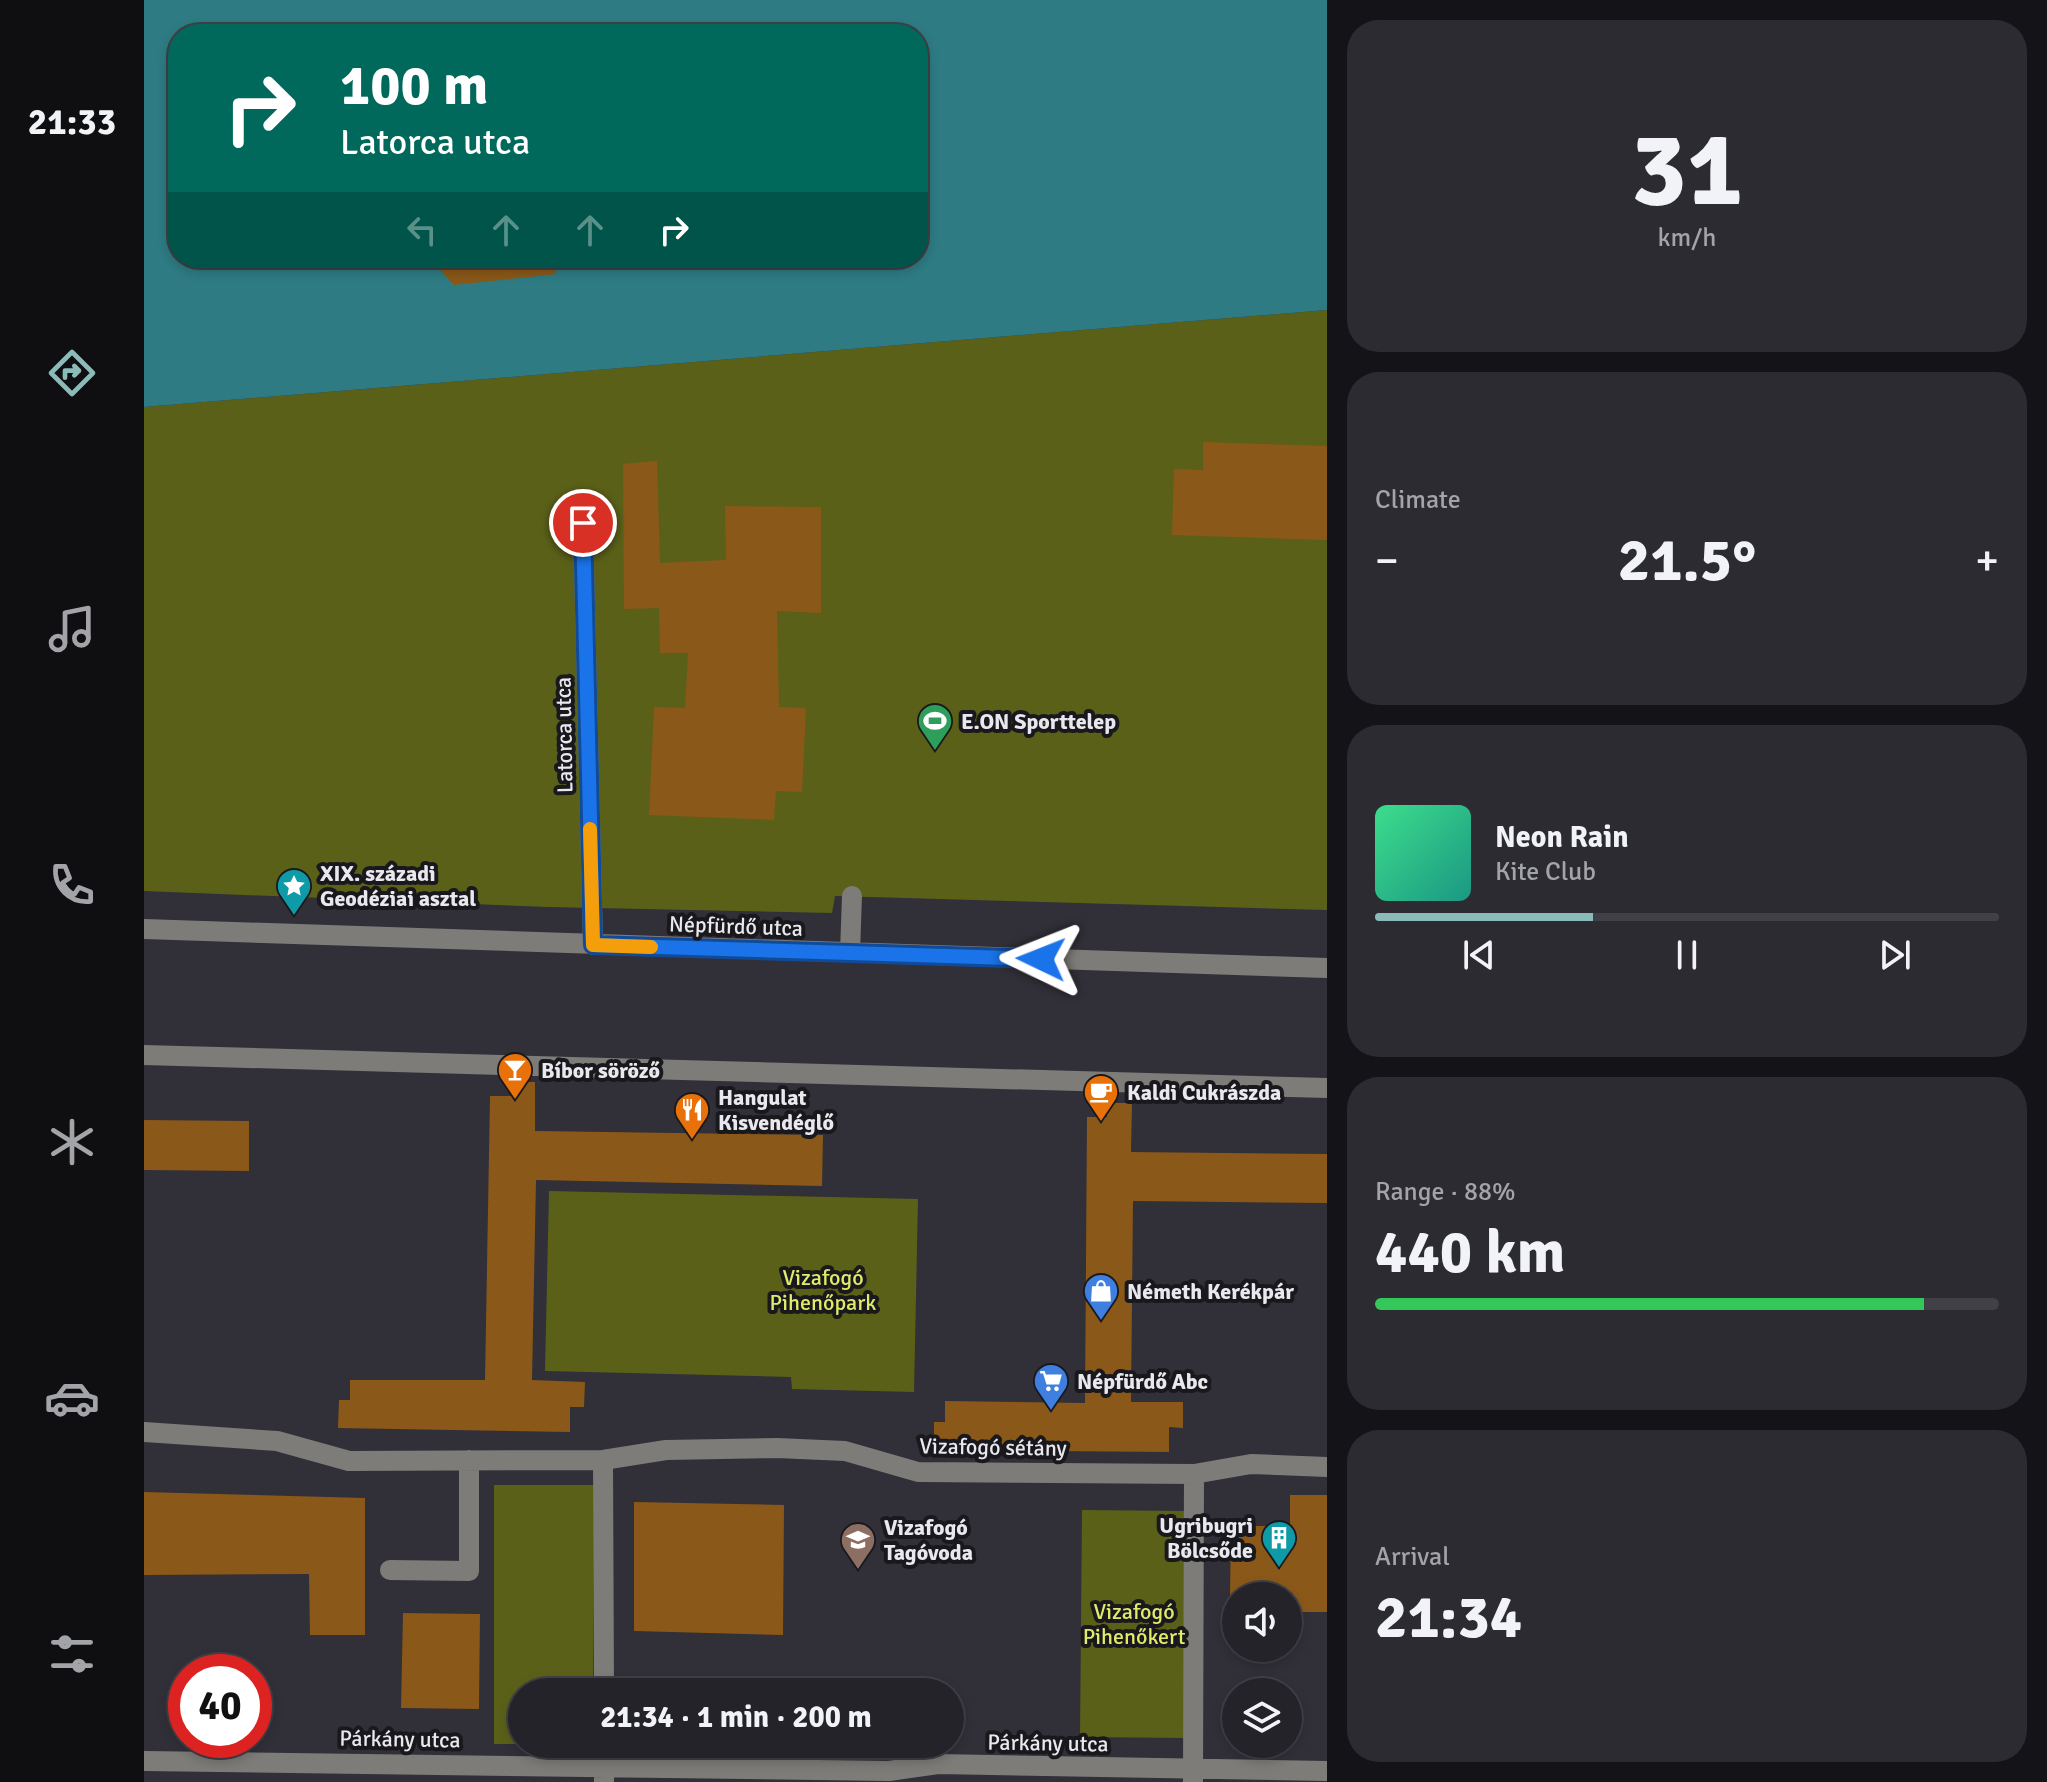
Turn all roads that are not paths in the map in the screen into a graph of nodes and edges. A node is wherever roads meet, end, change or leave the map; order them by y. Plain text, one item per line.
1 (583, 523) dead end
2 (852, 896) dead end
3 (144, 929) edge
4 (593, 945) junction
5 (850, 953) junction
6 (1327, 968) edge
7 (144, 1055) edge
8 (1327, 1088) edge
9 (144, 1432) edge
10 (469, 1460) junction
11 (603, 1460) junction
12 (1327, 1467) edge
13 (1194, 1474) junction
14 (390, 1570) dead end
15 (604, 1678) edge
16 (144, 1761) edge
17 (1327, 1771) edge
18 (604, 1774) edge
19 (1193, 1776) edge

1 - 4 street, Latorca utca
2 - 5 street
3 - 4 street, Népfürdő utca
4 - 5 street, Népfürdő utca
5 - 6 street, Népfürdő utca
7 - 8 street
9 - 10 street, Vizafogó sétány
10 - 11 street, Vizafogó sétány
10 - 14 street
11 - 13 street, Vizafogó sétány
11 - 15 street
12 - 13 street, Vizafogó sétány
13 - 19 street
16 - 18 street, Párkány utca
17 - 19 street, Párkány utca
18 - 19 street, Párkány utca

